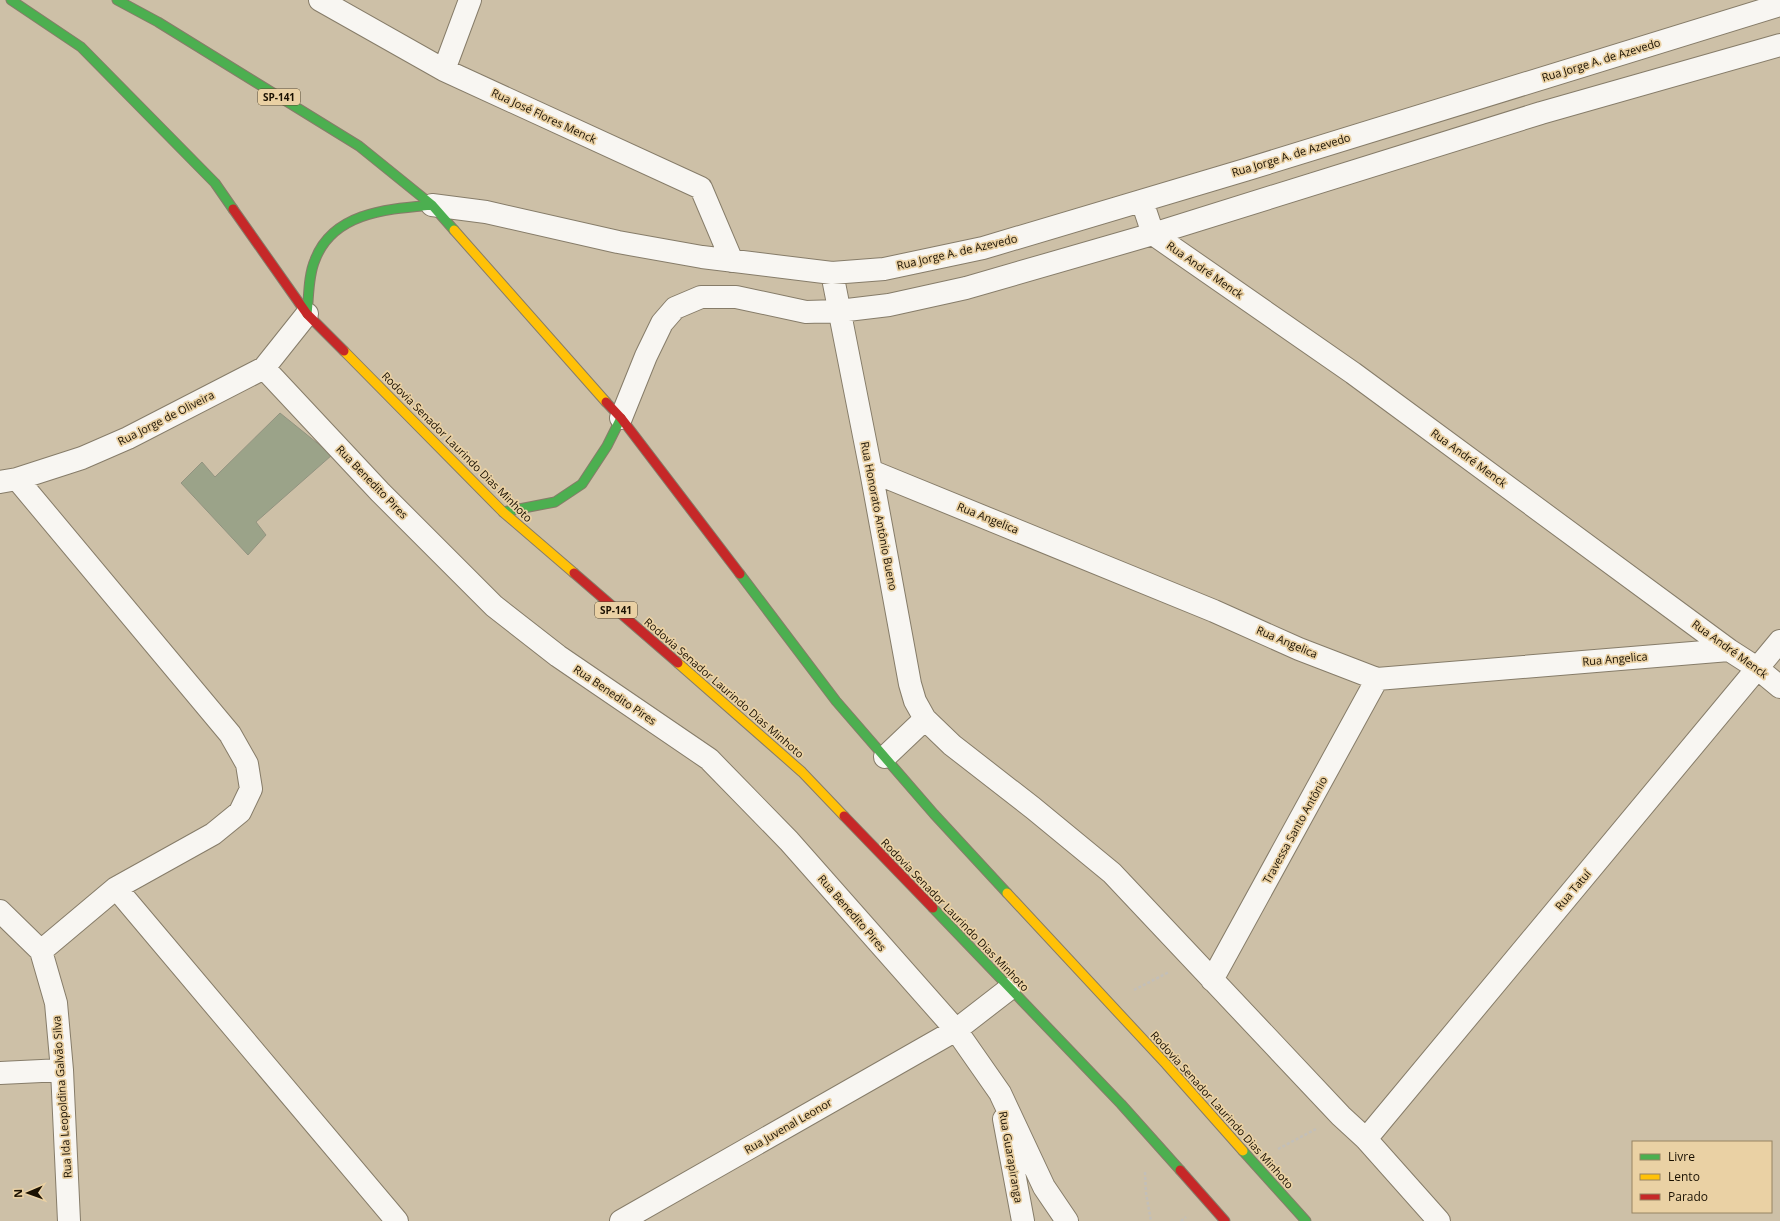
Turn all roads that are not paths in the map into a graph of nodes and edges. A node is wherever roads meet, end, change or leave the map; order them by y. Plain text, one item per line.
1 (11, 0) edge
2 (118, 0) edge
3 (320, 0) edge
4 (470, 0) edge
5 (1780, 5) edge
6 (1780, 45) edge
7 (444, 70) junction
8 (1142, 201) junction
9 (432, 205) junction
10 (1153, 234) junction
11 (732, 261) junction
12 (832, 273) junction
13 (840, 311) junction
14 (307, 314) junction
15 (264, 368) junction
16 (621, 418) junction
17 (871, 471) junction
18 (9, 481) edge
19 (503, 512) junction
20 (1780, 641) edge
21 (1729, 650) junction
22 (1757, 668) junction
23 (1377, 679) junction
24 (1780, 687) edge
25 (925, 719) junction
26 (885, 757) junction
27 (116, 888) junction
28 (0, 910) edge
29 (41, 951) junction
30 (1212, 980) junction
31 (1009, 989) junction
32 (956, 1030) junction
33 (62, 1070) junction
34 (0, 1073) edge
35 (1000, 1093) junction
36 (1366, 1139) junction
37 (69, 1221) edge
38 (397, 1221) edge
39 (621, 1221) edge
40 (1023, 1221) edge
41 (1067, 1221) edge
42 (1225, 1221) edge
43 (1306, 1221) edge
44 (1439, 1221) edge

1 - 14 main road, Rodovia Senador Laurindo Dias Minhoto / SP-141
2 - 9 main road, Rodovia Senador Laurindo Dias Minhoto / SP-141
3 - 7 street, Rua José Flores Menck
4 - 7 street
5 - 8 street, Rua Jorge A. de Azevedo
6 - 10 street
7 - 11 street, Rua José Flores Menck
8 - 10 street
8 - 12 street, Rua Jorge A. de Azevedo
9 - 11 street, Rua Jorge A. de Azevedo
9 - 14 main road
9 - 16 main road, Rodovia Senador Laurindo Dias Minhoto / SP-141
10 - 13 street
10 - 21 street, Rua André Menck
11 - 12 street, Rua Jorge A. de Azevedo
12 - 13 street, Rua Honorato Antônio Bueno
13 - 16 street
13 - 17 street, Rua Honorato Antônio Bueno
14 - 15 street, Rua Jorge de Oliveira
14 - 19 main road, Rodovia Senador Laurindo Dias Minhoto / SP-141
15 - 18 street, Rua Jorge de Oliveira
15 - 32 street, Rua Benedito Pires
16 - 19 main road
16 - 26 main road, Rodovia Senador Laurindo Dias Minhoto / SP-141
17 - 23 street, Rua Angelica
17 - 25 street, Rua Honorato Antônio Bueno
18 - 27 street
19 - 31 main road, Rodovia Senador Laurindo Dias Minhoto / SP-141
20 - 22 street, Rua Tatuí
21 - 22 street, Rua André Menck
21 - 23 street, Rua Angelica
22 - 24 street, Rua André Menck
22 - 36 street, Rua Tatuí
23 - 30 street, Travessa Santo Antônio
25 - 26 street
25 - 30 street, Rua Honorato Antônio Bueno
26 - 43 main road, Rodovia Senador Laurindo Dias Minhoto / SP-141
27 - 29 street
27 - 38 street
28 - 29 street
29 - 33 street, Rua Ida Leopoldina Galvão Silva
30 - 36 street, Rua Honorato Antônio Bueno
31 - 32 street
31 - 42 main road, Rodovia Senador Laurindo Dias Minhoto / SP-141
32 - 35 street, Rua Benedito Pires
32 - 39 street, Rua Juvenal Leonor
33 - 34 street
33 - 37 street, Rua Ida Leopoldina Galvão Silva
35 - 40 street, Rua Guarapiranga
35 - 41 street, Rua Benedito Pires
36 - 44 street, Rua Honorato Antônio Bueno

